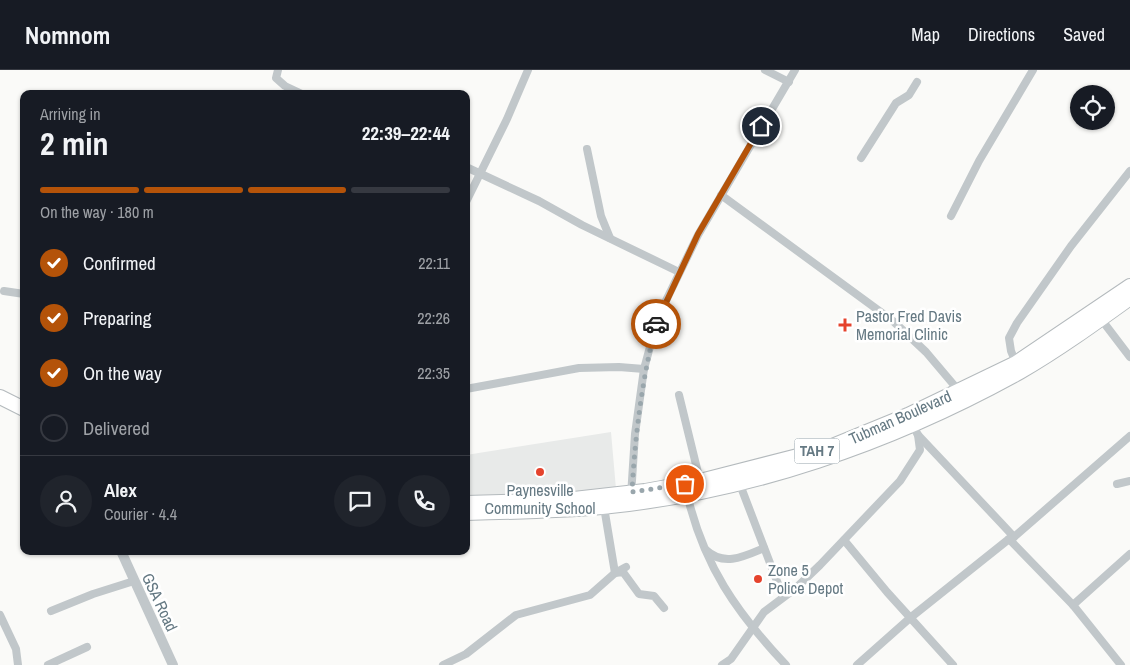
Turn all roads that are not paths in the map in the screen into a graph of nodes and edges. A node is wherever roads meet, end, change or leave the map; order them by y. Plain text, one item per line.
1 (278, 70) edge
2 (528, 70) edge
3 (765, 70) edge
4 (795, 70) edge
5 (1033, 70) edge
6 (789, 82) junction
7 (917, 82) dead end
8 (295, 90) edge
9 (587, 149) dead end
10 (861, 158) dead end
11 (470, 169) edge
12 (1130, 171) edge
13 (479, 172) junction
14 (470, 193) edge
15 (721, 195) junction
16 (951, 216) dead end
17 (610, 238) junction
18 (679, 272) junction
19 (1130, 286) edge
20 (4, 291) dead end
21 (20, 293) edge
22 (1130, 298) edge
23 (1101, 319) junction
24 (1130, 357) edge
25 (1016, 362) junction
26 (644, 369) junction
27 (470, 388) edge
28 (0, 390) edge
29 (959, 391) junction
30 (679, 395) dead end
31 (0, 397) edge
32 (20, 399) edge
33 (20, 407) edge
34 (915, 429) junction
35 (1130, 436) edge
36 (700, 481) junction
37 (1130, 481) edge
38 (739, 482) junction
39 (1117, 484) dead end
40 (687, 494) junction
41 (631, 498) junction
42 (470, 503) edge
43 (604, 507) junction
44 (470, 513) edge
45 (1012, 538) junction
46 (844, 540) junction
47 (704, 547) junction
48 (764, 548) junction
49 (1130, 554) edge
50 (122, 555) edge
51 (626, 567) dead end
52 (615, 573) junction
53 (134, 581) junction
54 (783, 597) junction
55 (1073, 605) junction
56 (664, 608) dead end
57 (51, 611) dead end
58 (0, 615) edge
59 (910, 618) junction
60 (752, 627) junction
61 (87, 647) dead end
62 (18, 665) edge
63 (48, 665) edge
64 (173, 665) edge
65 (446, 665) edge
66 (722, 665) edge
67 (786, 665) edge
68 (857, 665) edge
69 (953, 665) edge
70 (1121, 665) edge

1 - 8 street
2 - 13 street
3 - 6 street
4 - 6 street
5 - 16 street
6 - 15 street
7 - 10 street
9 - 17 street
11 - 13 street
12 - 25 street
13 - 14 street
13 - 17 street
15 - 18 street
15 - 29 street
17 - 18 street
18 - 26 street
19 - 25 highway, Tubman Boulevard / TAH 7
20 - 21 street
22 - 23 highway, Tubman Boulevard / TAH 7
23 - 24 street
23 - 34 highway, Tubman Boulevard / TAH 7
25 - 29 highway, Tubman Boulevard / TAH 7
26 - 27 street
26 - 41 street
28 - 32 highway
29 - 36 highway, Tubman Boulevard / TAH 7
30 - 36 street
31 - 33 highway
34 - 38 highway, Tubman Boulevard / TAH 7
34 - 45 street
34 - 46 street
35 - 45 street
36 - 41 highway, Tubman Boulevard / TAH 7
37 - 39 street
38 - 40 highway, Tubman Boulevard / TAH 7
38 - 48 street
40 - 41 highway, Tubman Boulevard / TAH 7
40 - 47 street
41 - 42 highway, Tubman Boulevard / TAH 7
41 - 43 highway, Tubman Boulevard / TAH 7
43 - 44 highway, Tubman Boulevard / TAH 7
43 - 52 street
45 - 55 street
45 - 59 street
46 - 54 street
46 - 59 street
47 - 48 street
47 - 60 street
48 - 54 street
49 - 55 street
50 - 53 street, GSA Road
51 - 52 street
52 - 56 street
52 - 65 street
53 - 57 street
53 - 64 street, GSA Road
54 - 60 street
55 - 70 street
58 - 62 street
59 - 68 street
59 - 69 street
60 - 66 street
60 - 67 street
61 - 63 street

